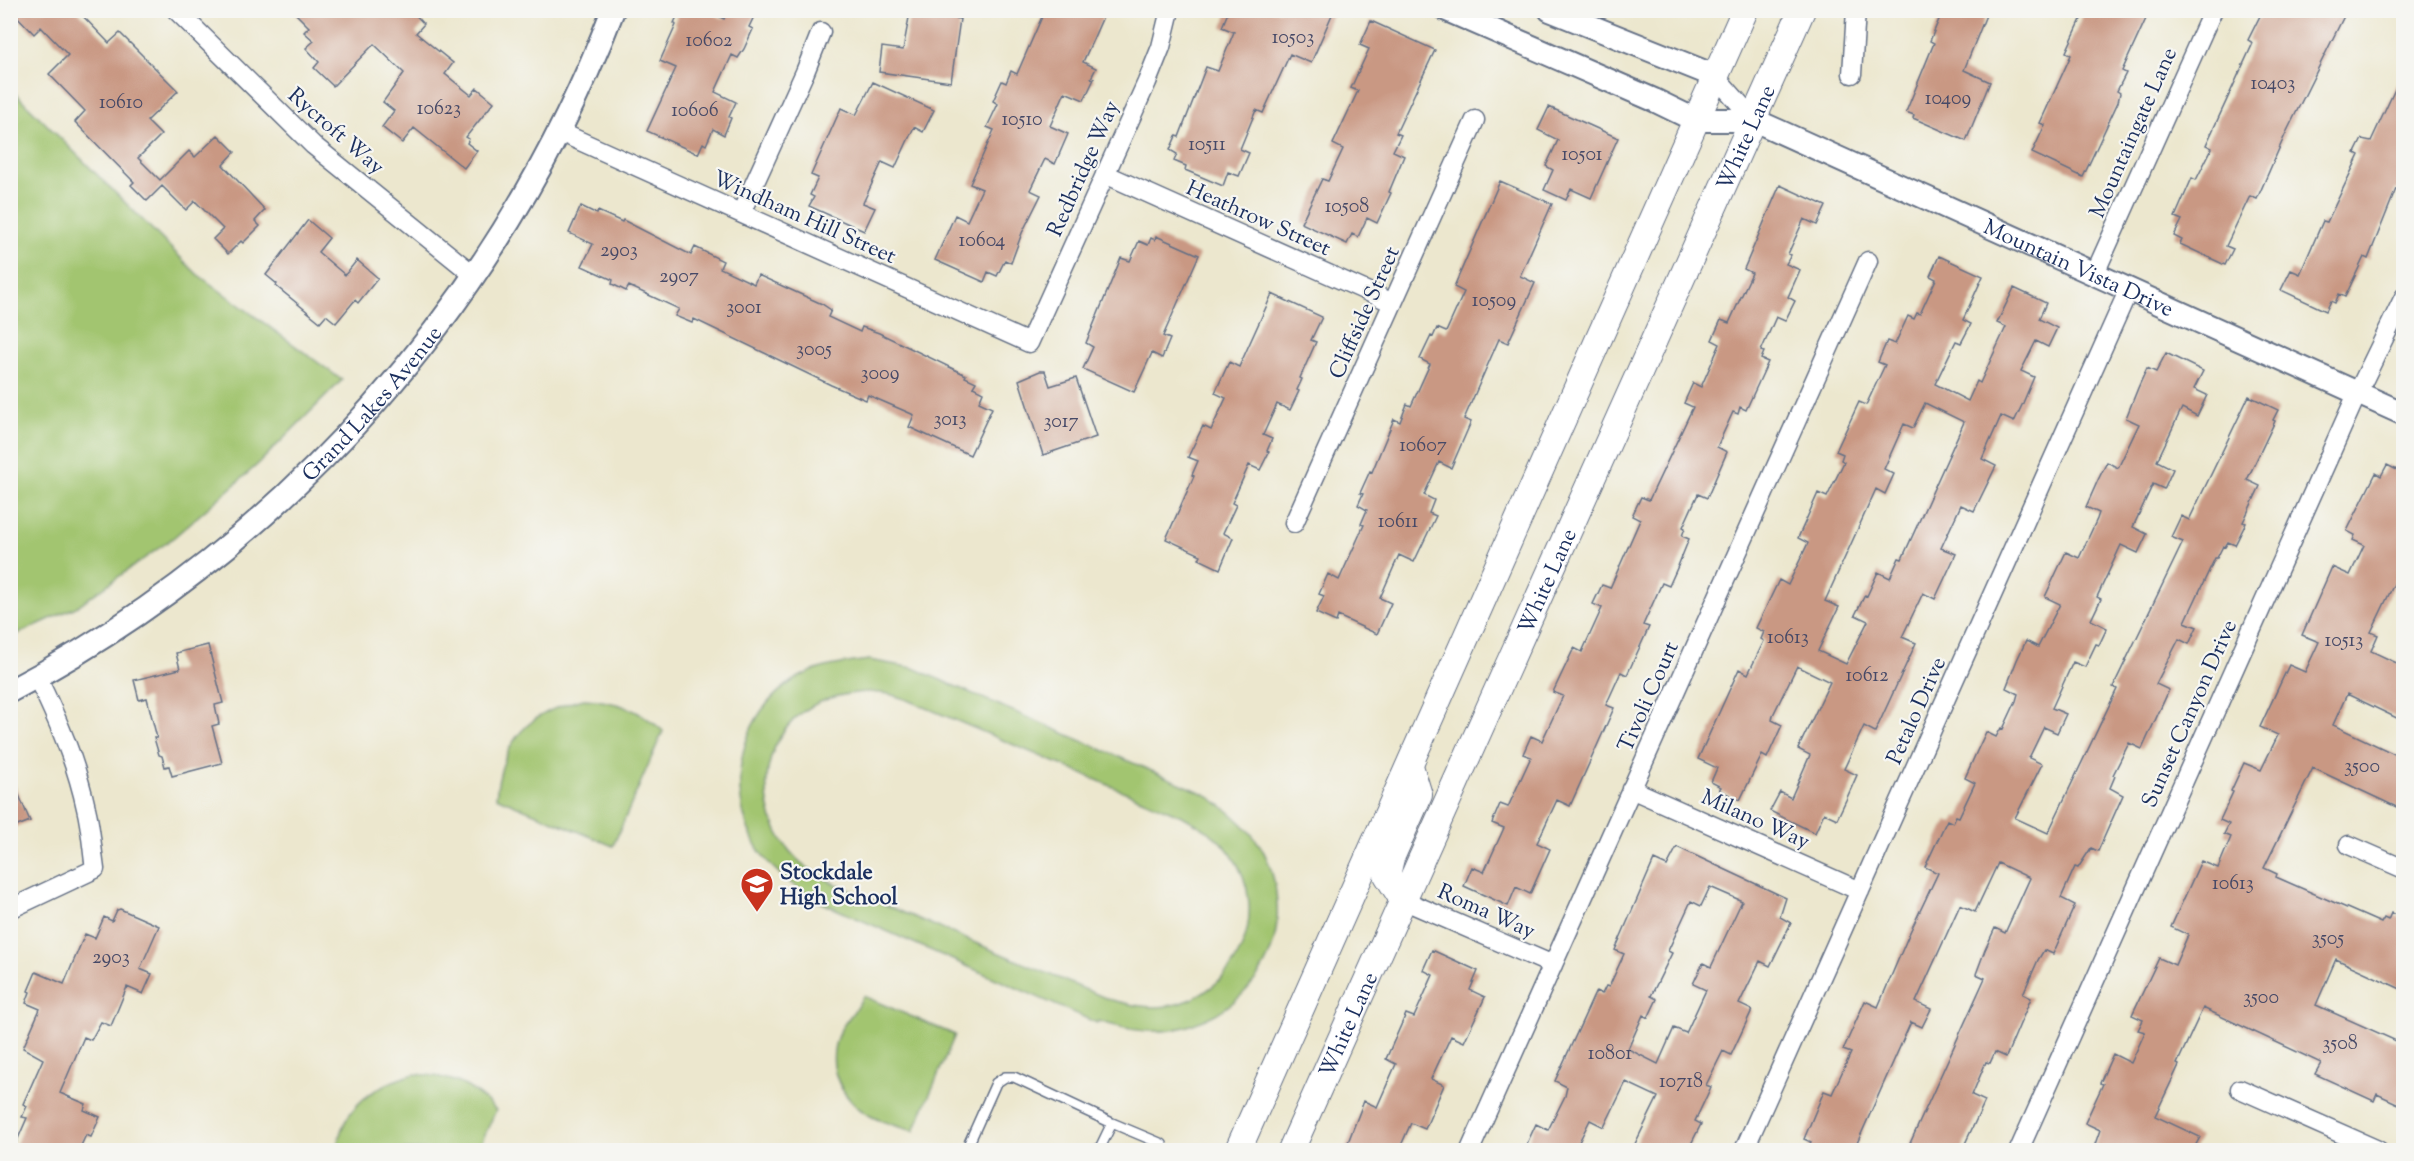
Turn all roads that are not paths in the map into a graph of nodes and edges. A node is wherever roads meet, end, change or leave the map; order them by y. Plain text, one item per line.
1 (176, 10) edge
2 (613, 10) edge
3 (1170, 10) edge
4 (1447, 10) edge
5 (1550, 10) edge
6 (1745, 10) edge
7 (1802, 10) edge
8 (1856, 10) edge
9 (2213, 10) edge
10 (821, 32) dead end
11 (1852, 74) dead end
12 (1715, 76) junction
13 (1475, 120) dead end
14 (1695, 120) junction
15 (1754, 120) junction
16 (560, 132) junction
17 (1105, 174) junction
18 (741, 213) junction
19 (1868, 261) dead end
20 (2095, 273) junction
21 (475, 276) junction
22 (2129, 289) junction
23 (2403, 297) edge
24 (1393, 303) junction
25 (1029, 343) joint
26 (2357, 394) junction
27 (2403, 414) edge
28 (1294, 524) dead end
29 (37, 677) junction
30 (10, 691) edge
31 (1410, 766) junction
32 (1631, 789) junction
33 (2349, 844) dead end
34 (2403, 869) edge
35 (1860, 891) junction
36 (1403, 900) junction
37 (10, 909) edge
38 (1553, 965) junction
39 (2240, 1089) dead end
40 (1112, 1123) junction
41 (966, 1150) edge
42 (1099, 1150) edge
43 (1164, 1150) edge
44 (1238, 1150) edge
45 (1290, 1150) edge
46 (1470, 1150) edge
47 (1744, 1150) edge
48 (2019, 1150) edge
49 (2378, 1150) edge

1 - 21 street, Rycroft Way
2 - 16 street, Grand Lakes Avenue
3 - 17 street, Redbridge Way
4 - 14 street, Mountain Vista Drive
5 - 12 street, Mountain Vista Drive
6 - 12 main road
7 - 15 main road, White Lane
8 - 11 street
9 - 20 street, Mountaingate Lane
10 - 18 street
12 - 14 main road
12 - 15 street, Mountain Vista Drive
13 - 24 street, Cliffside Street
14 - 15 street, Mountain Vista Drive
14 - 31 main road
15 - 20 street, Mountain Vista Drive
15 - 36 main road, White Lane
16 - 18 street, Windham Hill Street
16 - 21 street, Grand Lakes Avenue
17 - 24 street, Heathrow Street
17 - 25 street, Redbridge Way
18 - 25 street, Windham Hill Street
19 - 32 street, Tivoli Court
20 - 22 street, Mountain Vista Drive
21 - 29 street, Grand Lakes Avenue
22 - 26 street, Mountain Vista Drive
22 - 35 street, Petalo Drive
23 - 26 street, Sunset Canyon Drive
24 - 28 street, Cliffside Street
26 - 27 street, Mountain Vista Drive
26 - 48 street, Sunset Canyon Drive
29 - 30 street, Grand Lakes Avenue
29 - 37 street
31 - 36 main road
31 - 44 main road
32 - 35 street, Milano Way
32 - 38 street, Tivoli Court
33 - 34 street
35 - 47 street, Petalo Drive
36 - 38 street, Roma Way
36 - 45 main road, White Lane
38 - 46 street, Tivoli Court
39 - 49 street
40 - 41 lane
40 - 42 lane
40 - 43 lane

